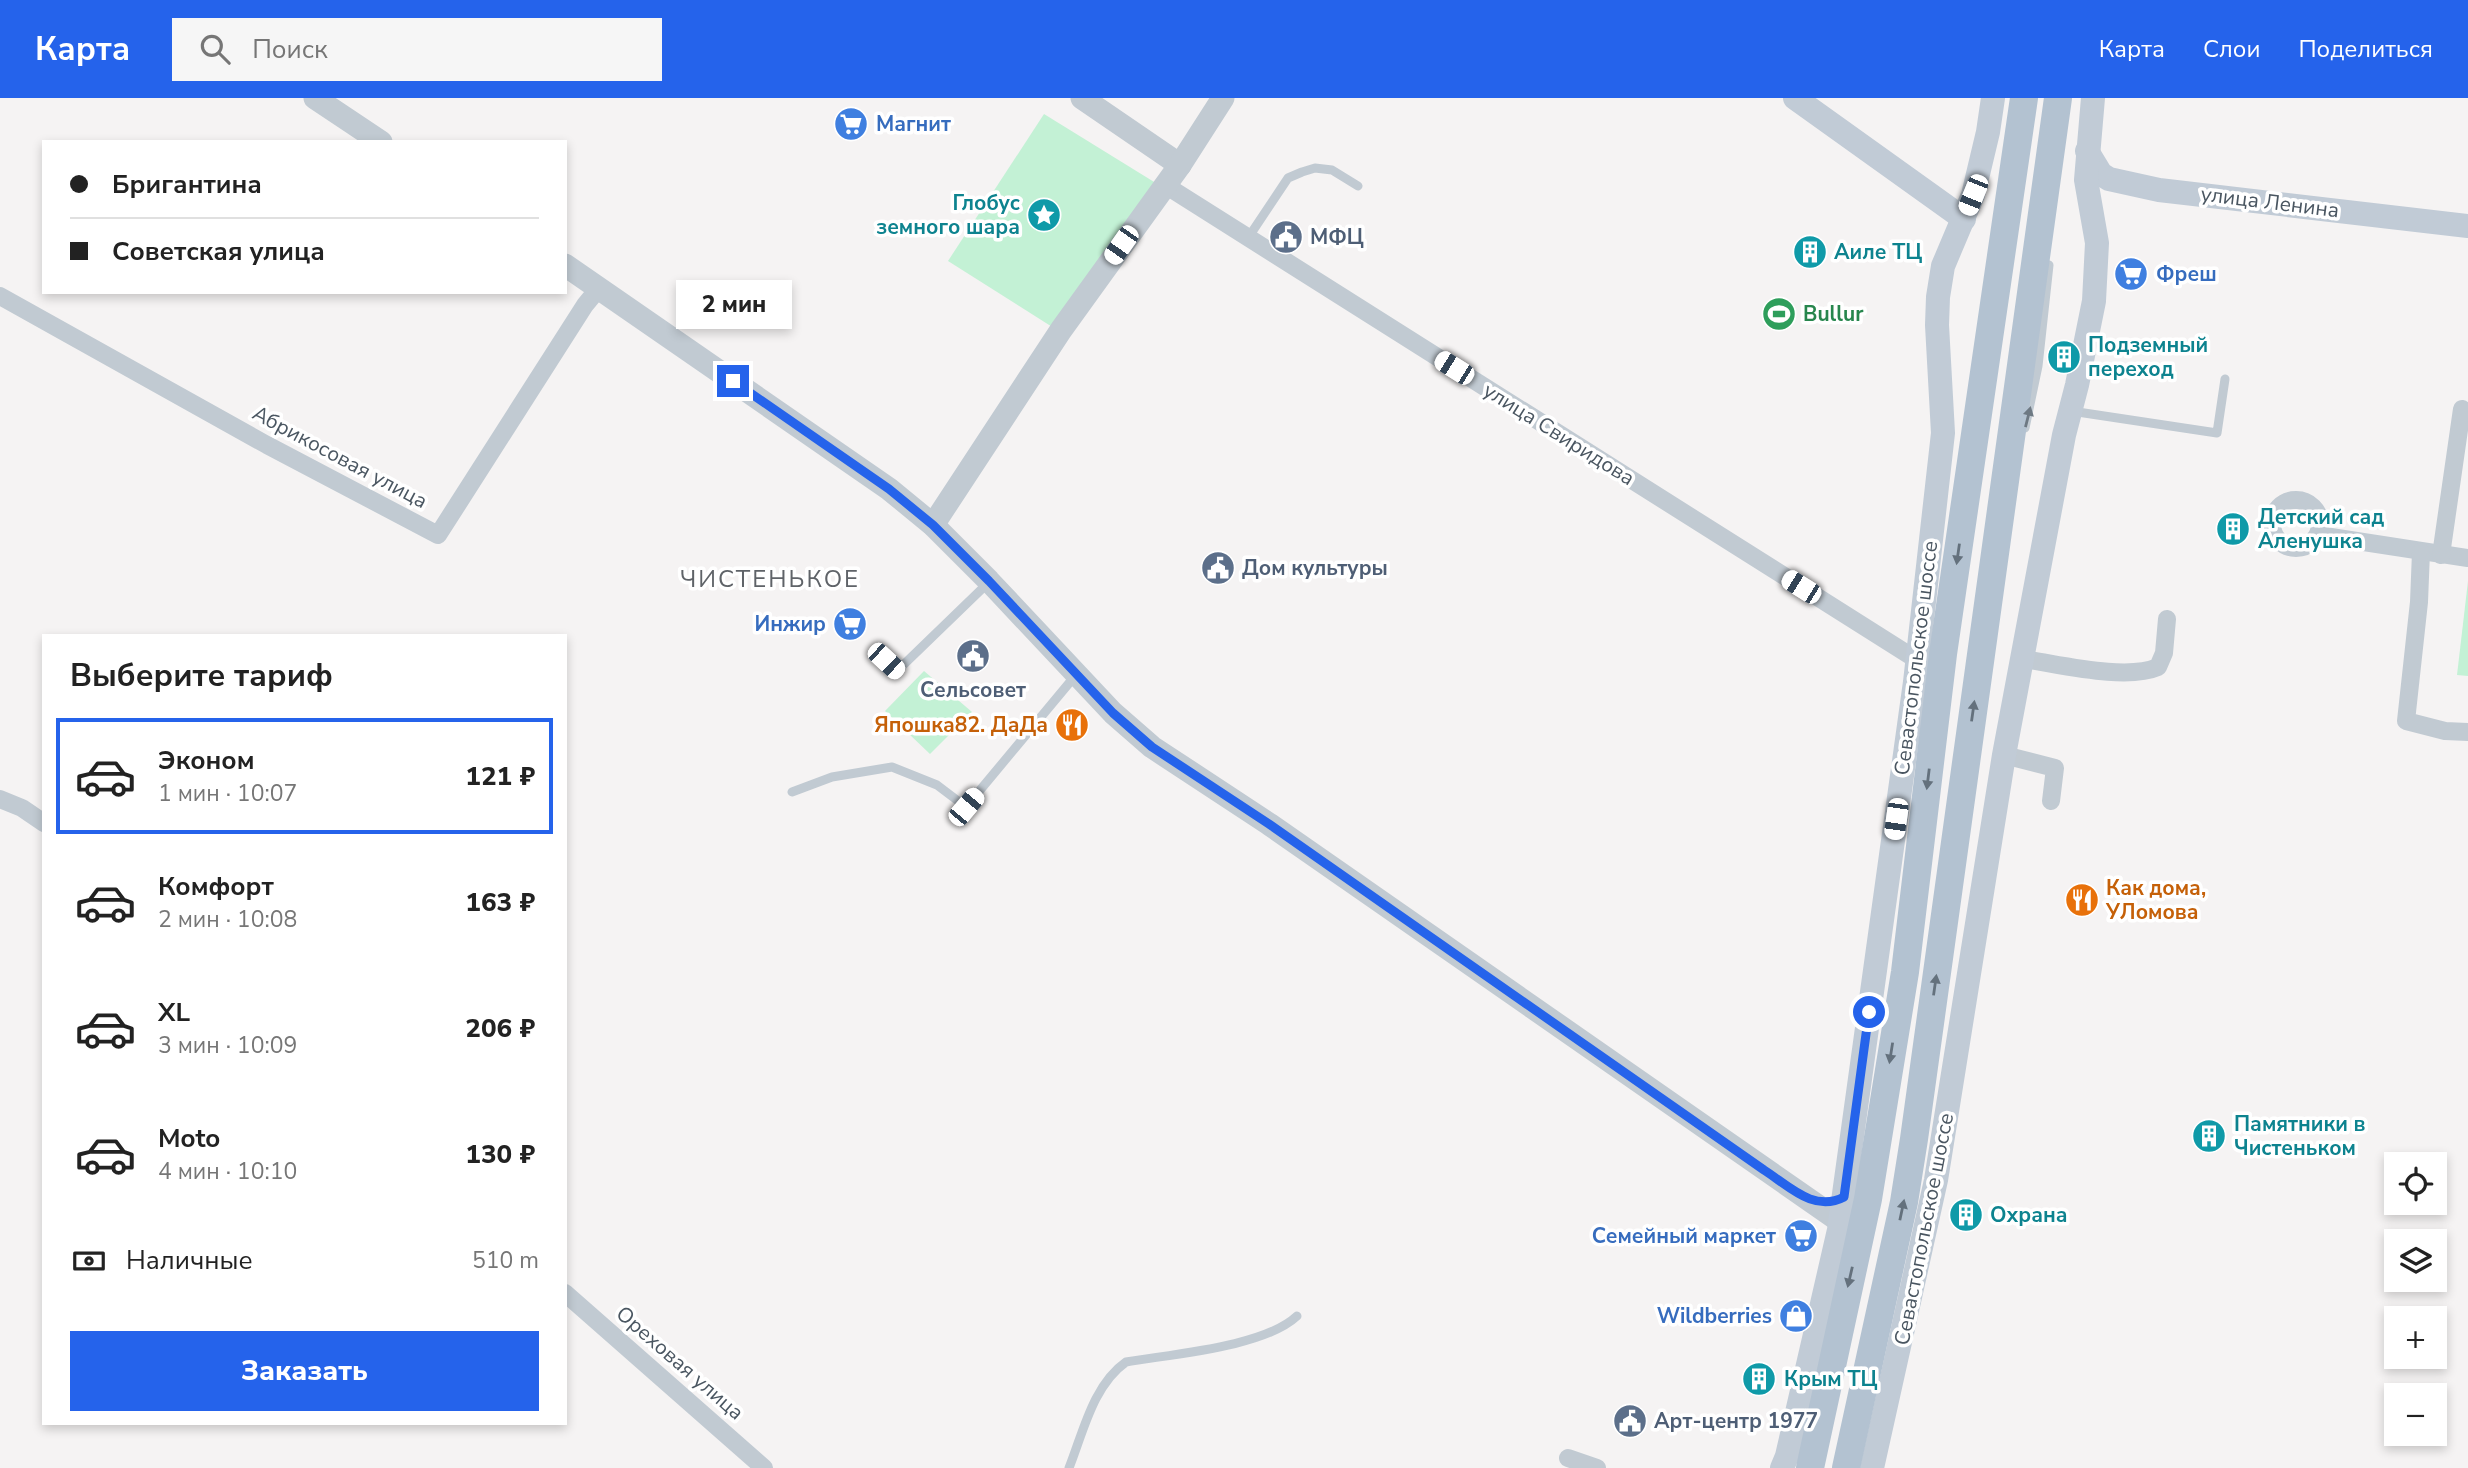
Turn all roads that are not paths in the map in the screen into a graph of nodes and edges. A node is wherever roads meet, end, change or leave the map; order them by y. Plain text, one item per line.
1 (315, 98) edge
2 (1082, 98) edge
3 (1223, 98) edge
4 (1795, 98) edge
5 (1993, 98) edge
6 (2023, 98) edge
7 (2059, 98) edge
8 (2093, 98) edge
9 (378, 140) edge
10 (2087, 151) junction
11 (2006, 152) dead end
12 (1171, 159) junction
13 (2086, 180) junction
14 (2132, 185) junction
15 (1358, 186) dead end
16 (1158, 194) junction
17 (1185, 198) junction
18 (2054, 199) dead end
19 (1996, 217) dead end
20 (1960, 218) junction
21 (2468, 226) edge
22 (2096, 229) junction
23 (1248, 237) junction
24 (2049, 258) dead end
25 (567, 266) edge
26 (599, 288) junction
27 (0, 296) edge
28 (2225, 379) dead end
29 (2462, 409) dead end
30 (2070, 410) junction
31 (2024, 434) dead end
32 (2020, 448) dead end
33 (948, 504) junction
34 (2001, 506) junction
35 (1965, 507) junction
36 (925, 518) junction
37 (2318, 535) dead end
38 (953, 545) junction
39 (2421, 552) junction
40 (2441, 555) junction
41 (2468, 558) edge
42 (989, 581) junction
43 (2167, 619) dead end
44 (2023, 659) junction
45 (1917, 660) junction
46 (886, 661) dead end
47 (1076, 675) junction
48 (2468, 732) edge
49 (2004, 755) junction
50 (792, 792) dead end
51 (0, 799) edge
52 (2051, 801) dead end
53 (42, 822) edge
54 (1844, 1197) junction
55 (1813, 1202) junction
56 (1840, 1222) junction
57 (1835, 1250) junction
58 (567, 1295) edge
59 (1297, 1316) dead end
60 (1568, 1458) dead end
61 (764, 1468) edge
62 (1069, 1468) edge
63 (1597, 1468) edge
64 (1782, 1468) edge
65 (1810, 1468) edge
66 (1846, 1468) edge
67 (1872, 1468) edge

1 - 9 street
2 - 12 street
3 - 12 street
4 - 20 main road
5 - 20 main road, Севастопольское шоссе
6 - 11 lane
6 - 35 main road
7 - 18 lane
7 - 34 main road
8 - 10 main road, Севастопольское шоссе
10 - 13 main road, Севастопольское шоссе
10 - 14 main road, улица Ленина
12 - 16 street
12 - 17 street
13 - 14 main road
13 - 22 main road, Севастопольское шоссе
14 - 21 main road, улица Ленина
14 - 22 main road
15 - 23 lane
16 - 17 street, улица Свиридова
16 - 33 street
17 - 23 street, улица Свиридова
19 - 35 lane
20 - 45 main road, Севастопольское шоссе
22 - 30 main road, Севастопольское шоссе
23 - 45 street, улица Свиридова
31 -> 24 lane
25 - 26 street
26 - 27 street, Абрикосовая улица
26 - 36 street
28 - 30 lane
29 - 40 street
30 - 44 main road, Севастопольское шоссе
32 - 34 lane
33 - 36 street
33 - 38 street
66 -> 34 main road
35 -> 65 main road
36 - 38 street
37 - 39 street
38 - 42 street
39 - 40 street
39 - 48 street
40 - 41 street
42 - 46 lane
42 - 47 street
43 - 44 street
44 - 49 main road, Севастопольское шоссе
45 - 54 main road, Севастопольское шоссе
47 - 50 lane
47 - 55 street
49 - 52 street
49 - 67 main road, Севастопольское шоссе
51 - 53 street
54 - 55 street
54 - 56 main road, Севастопольское шоссе
55 - 56 street
55 - 57 street
56 - 57 main road, Севастопольское шоссе
57 - 64 main road, Севастопольское шоссе
58 - 61 street, Ореховая улица
59 - 62 lane
60 - 63 street

